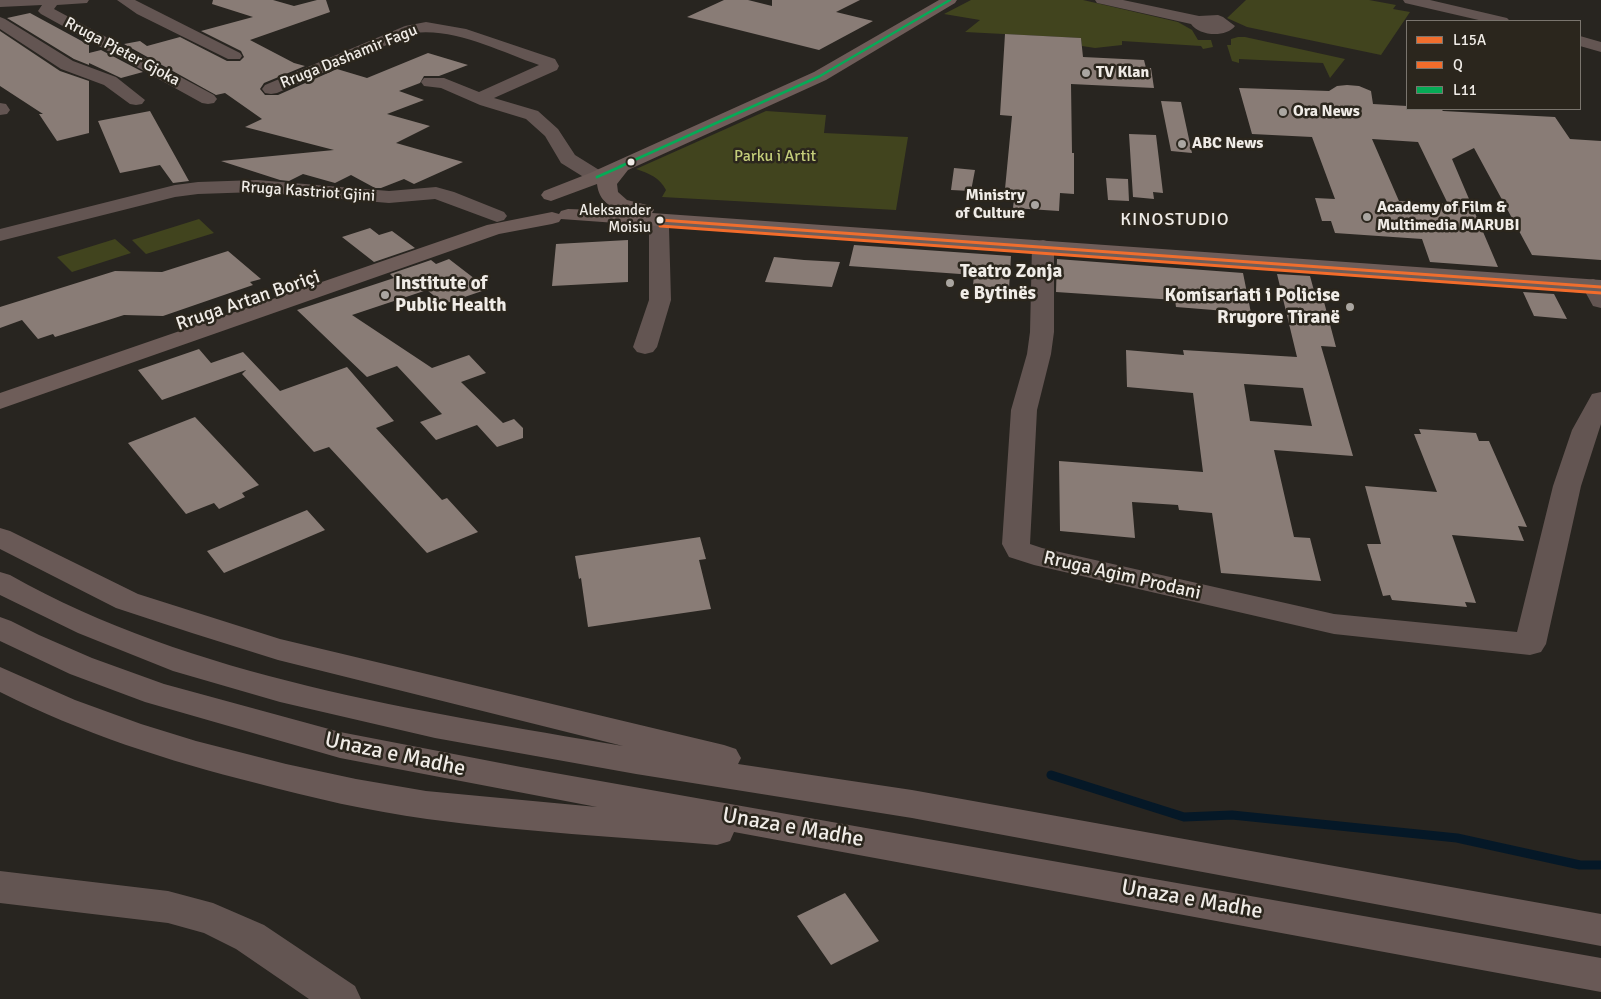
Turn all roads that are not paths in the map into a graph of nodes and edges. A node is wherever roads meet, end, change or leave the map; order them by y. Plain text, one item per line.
1 (82, 0) edge
2 (124, 0) edge
3 (950, 0) edge
4 (1102, 0) edge
5 (1410, 0) edge
6 (0, 2) edge
7 (51, 2) junction
8 (1454, 4) edge
9 (1499, 20) edge
10 (1200, 21) dead end
11 (0, 22) edge
12 (1581, 41) edge
13 (1601, 47) edge
14 (234, 56) dead end
15 (430, 82) dead end
16 (271, 89) dead end
17 (479, 98) junction
18 (208, 99) dead end
19 (136, 100) dead end
20 (621, 166) junction
21 (597, 177) junction
22 (537, 200) junction
23 (569, 209) junction
24 (637, 210) junction
25 (497, 216) junction
26 (659, 228) dead end
27 (0, 235) edge
28 (1044, 246) junction
29 (1599, 288) edge
30 (645, 347) dead end
31 (0, 386) edge
32 (1601, 399) edge
33 (0, 401) edge
34 (0, 536) edge
35 (0, 582) edge
36 (0, 628) edge
37 (0, 678) edge
38 (912, 804) junction
39 (893, 846) junction
40 (0, 887) edge
41 (1601, 930) edge
42 (1601, 975) edge
43 (340, 999) edge

1 - 7 street
2 - 14 street
3 - 20 main road, Rruga Artan Boriçi
4 - 10 street
5 - 8 street
6 - 7 street
7 - 18 street, Rruga Pjeter Gjoka
8 - 9 street
11 - 19 street
12 - 13 street
15 - 17 street
16 - 17 street, Rruga Dashamir Fagu
17 - 21 street
20 - 21 main road, Rruga Artan Boriçi
20 - 24 main road
21 - 22 main road, Rruga Artan Boriçi
21 - 23 main road
22 - 23 main road
22 - 23 main road
22 - 25 main road, Rruga Artan Boriçi
23 - 24 main road
23 - 28 main road
23 - 33 main road, Rruga Artan Boriçi
24 - 29 main road
25 - 27 street, Rruga Kastriot Gjini
25 - 31 main road, Rruga Artan Boriçi
26 - 30 street
28 - 29 main road
28 - 32 street, Rruga Agim Prodani
34 - 38 highway
35 - 38 highway, Unaza e Madhe
36 - 39 highway, Unaza e Madhe
37 - 39 highway
38 - 41 highway, Unaza e Madhe
39 - 42 highway, Unaza e Madhe
40 - 43 street

